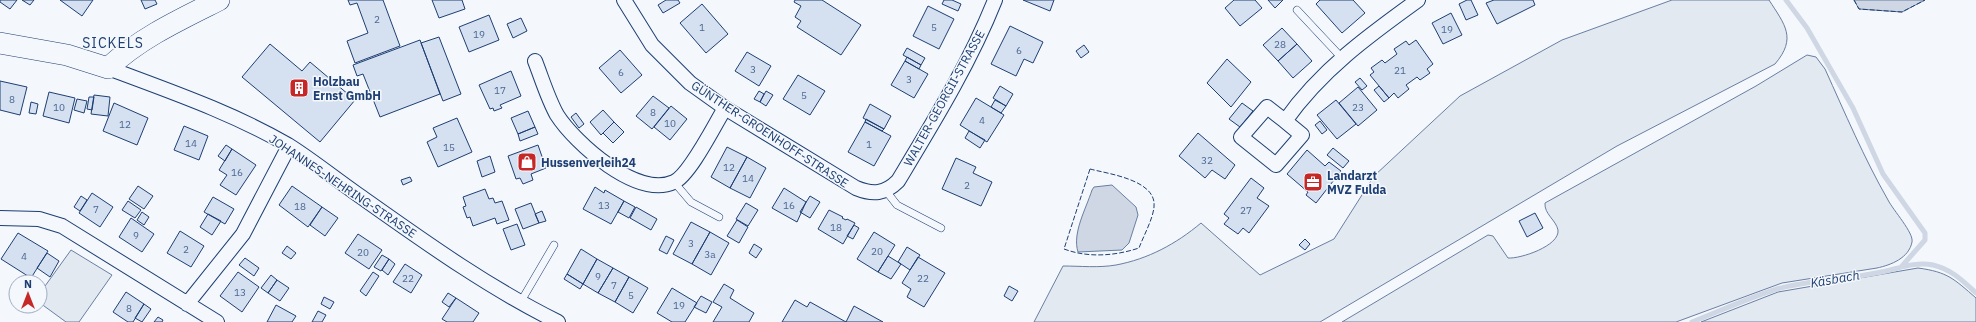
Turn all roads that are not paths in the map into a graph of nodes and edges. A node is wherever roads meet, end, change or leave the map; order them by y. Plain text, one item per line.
1 (219, 0) edge
2 (624, 0) edge
3 (995, 0) edge
4 (1418, 0) edge
5 (1297, 10) dead end
6 (0, 43) edge
7 (1341, 57) junction
8 (535, 62) dead end
9 (108, 68) junction
10 (725, 108) junction
11 (1285, 120) dead end
12 (289, 146) junction
13 (674, 182) junction
14 (886, 191) junction
15 (719, 217) dead end
16 (0, 218) edge
17 (941, 228) dead end
18 (554, 244) dead end
19 (520, 303) junction
20 (187, 304) junction
21 (216, 322) edge
22 (558, 322) edge

1 - 9 street
2 - 10 street, GÜNTHER-GROENHOFF-STRASSE
3 - 14 street, WALTER-GEORGII-STRASSE
4 - 7 street
5 - 7 lane
6 - 9 street, JOHANNES-NEHRING-STRASSE
7 - 11 street
8 - 13 street
9 - 12 street, JOHANNES-NEHRING-STRASSE
10 - 13 street
10 - 14 street, GÜNTHER-GROENHOFF-STRASSE
12 - 19 street, JOHANNES-NEHRING-STRASSE
12 - 20 street
13 - 15 lane
14 - 17 lane
16 - 20 street
18 - 19 lane
19 - 22 street, JOHANNES-NEHRING-STRASSE
20 - 21 street

